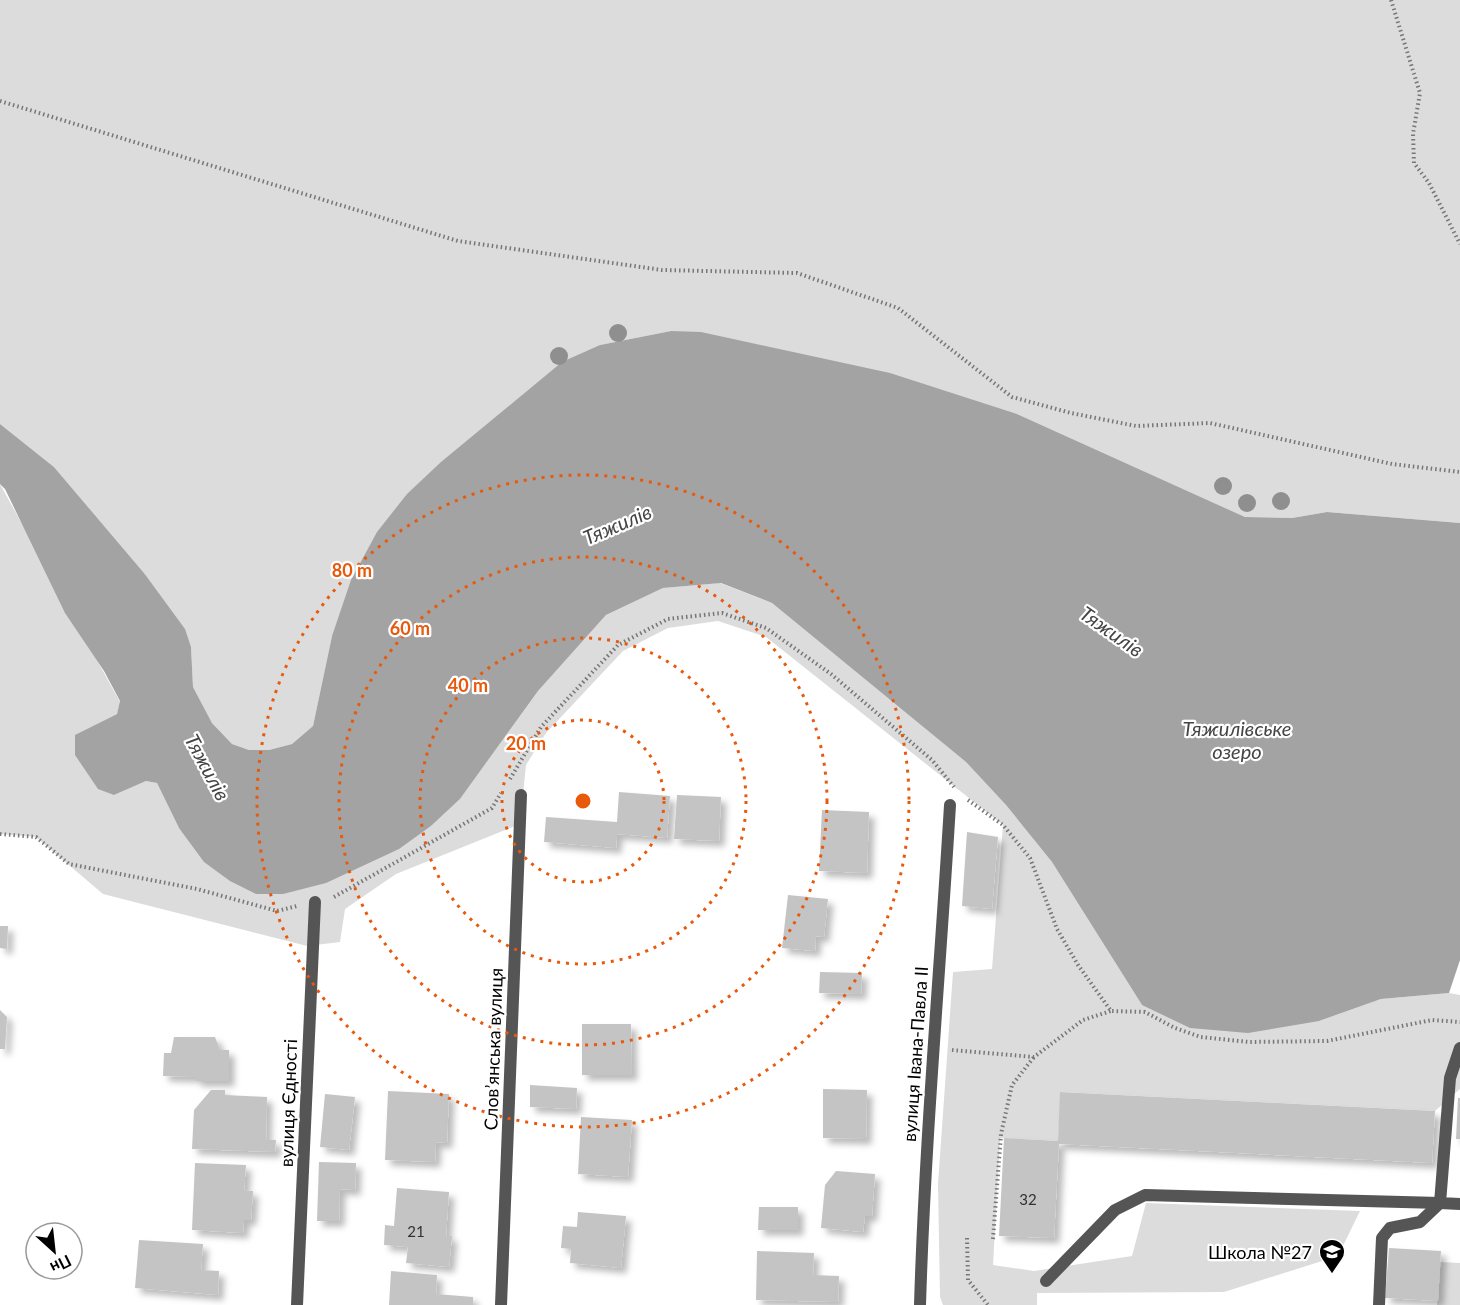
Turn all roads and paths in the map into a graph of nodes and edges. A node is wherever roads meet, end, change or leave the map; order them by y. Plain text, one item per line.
1 (1391, 0) edge
2 (0, 101) edge
3 (1460, 244) edge
4 (1460, 472) edge
5 (958, 793) junction
6 (521, 795) dead end
7 (950, 805) joint
8 (0, 834) edge
9 (315, 902) junction
10 (1111, 1011) junction
11 (1460, 1022) edge
12 (935, 1048) junction
13 (1460, 1048) edge
14 (1034, 1057) junction
15 (1440, 1203) junction
16 (1460, 1204) edge
17 (967, 1238) dead end
18 (993, 1239) dead end
19 (1046, 1281) dead end
20 (297, 1305) edge
21 (501, 1305) edge
22 (920, 1305) edge
23 (988, 1305) edge
24 (1379, 1305) edge

1 - 3 path
2 - 4 path
5 - 7 path
5 - 9 path
5 - 10 path
6 - 21 street, Словʼянська вулиця
7 - 12 street, вулиця Івана-Павла II
8 - 9 path
9 - 20 street, вулиця Єдності
10 - 11 path
10 - 14 path
12 - 14 path
12 - 22 street, вулиця Івана-Павла II
13 - 15 street
14 - 18 path
15 - 16 street
15 - 19 street
15 - 24 street
17 - 23 path

